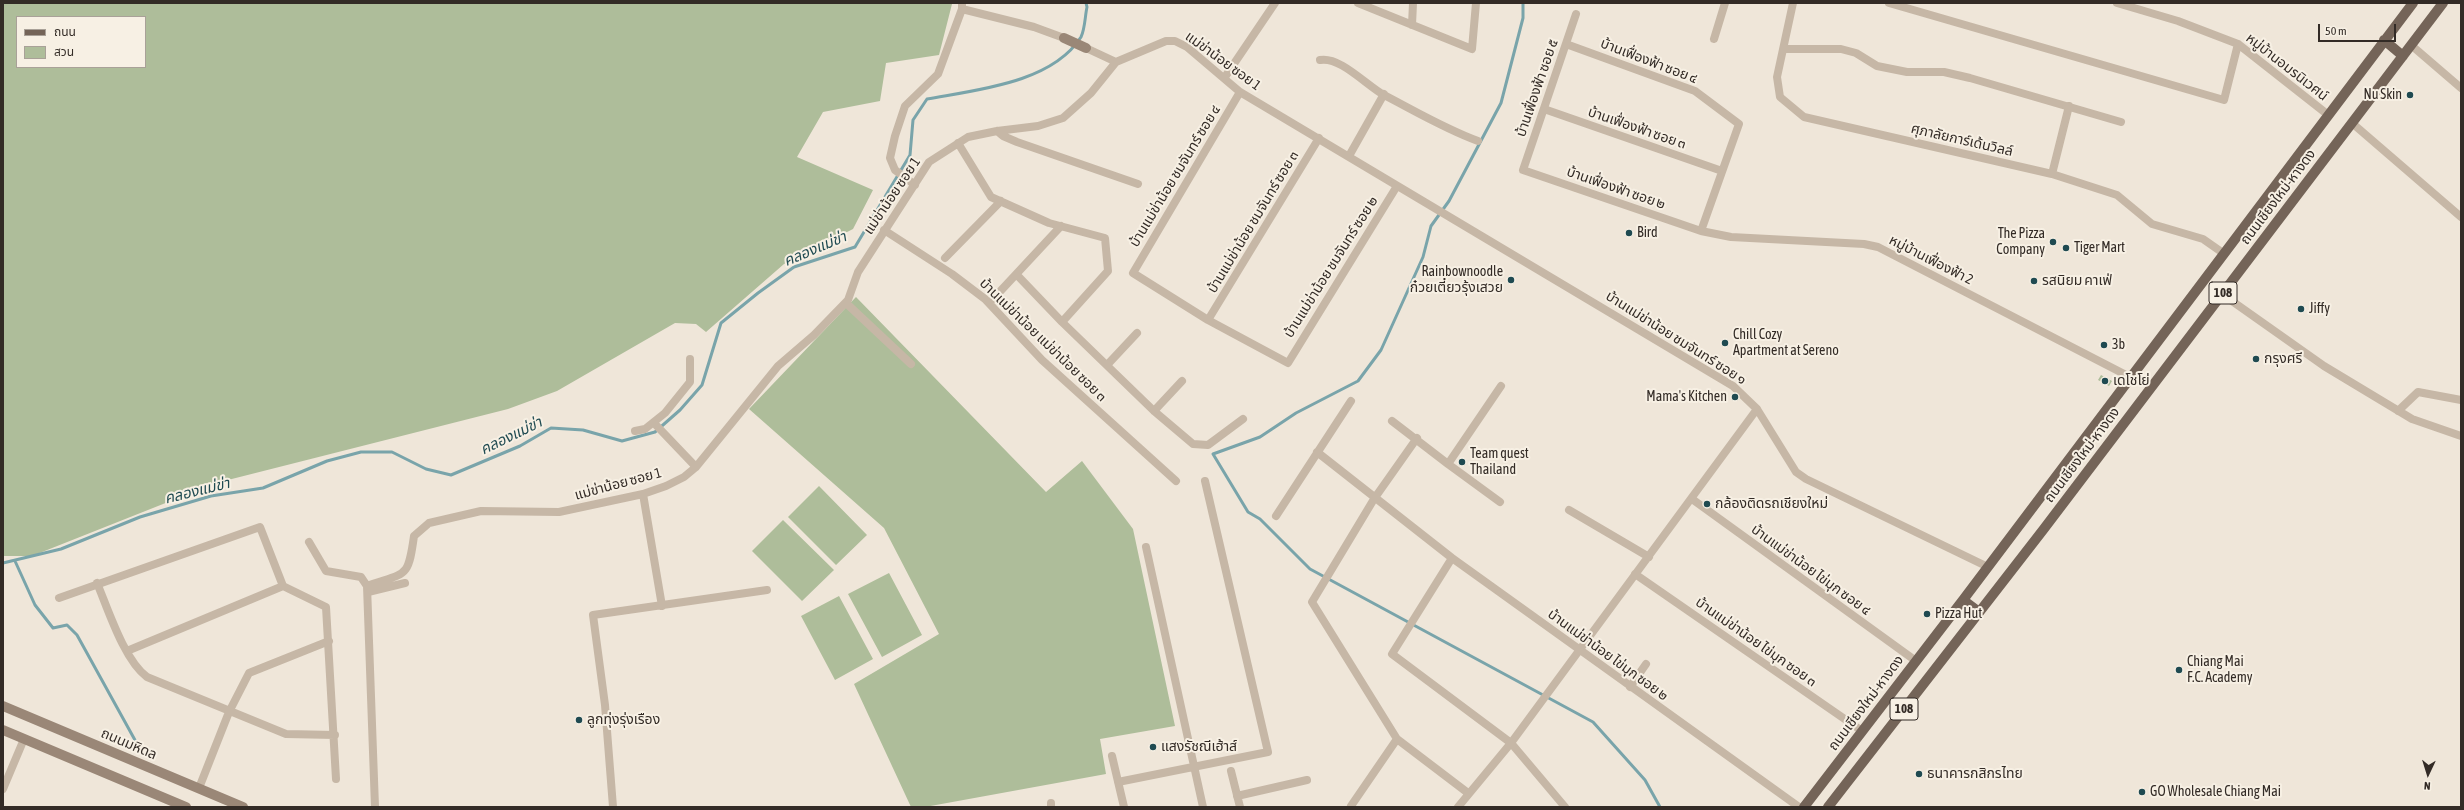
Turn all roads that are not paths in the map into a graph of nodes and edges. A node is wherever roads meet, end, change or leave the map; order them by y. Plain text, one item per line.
1 (1275, 3) edge
2 (1358, 3) edge
3 (1413, 3) edge
4 (1476, 3) edge
5 (1725, 3) edge
6 (1793, 3) edge
7 (1889, 3) edge
8 (2117, 3) edge
9 (2413, 3) edge
10 (2443, 3) edge
11 (962, 6) edge
12 (1919, 7) edge
13 (1576, 14) dead end
14 (1412, 25) junction
15 (1064, 38) joint
16 (1714, 40) dead end
17 (2384, 40) junction
18 (1566, 44) junction
19 (2238, 44) junction
20 (2411, 46) junction
21 (1086, 48) joint
22 (1784, 49) junction
23 (2403, 56) junction
24 (1320, 60) dead end
25 (1116, 62) junction
26 (1225, 77) junction
27 (2461, 88) edge
28 (1240, 92) junction
29 (1384, 94) junction
30 (2069, 106) junction
31 (1544, 109) junction
32 (2327, 114) junction
33 (2121, 122) dead end
34 (2352, 123) junction
35 (997, 131) junction
36 (1319, 138) junction
37 (1478, 141) dead end
38 (958, 143) junction
39 (1349, 156) junction
40 (1523, 170) joint
41 (1722, 171) junction
42 (2052, 174) junction
43 (1138, 184) dead end
44 (915, 185) junction
45 (1397, 186) junction
46 (1001, 202) junction
47 (1434, 207) joint
48 (2461, 217) edge
49 (1061, 226) junction
50 (884, 230) junction
51 (1701, 231) junction
52 (2223, 253) junction
53 (945, 258) dead end
54 (1016, 276) junction
55 (2222, 294) junction
56 (994, 299) dead end
57 (846, 303) junction
58 (1208, 320) junction
59 (1062, 322) junction
60 (1137, 333) dead end
61 (690, 359) dead end
62 (911, 364) dead end
63 (1108, 364) junction
64 (2130, 377) junction
65 (1182, 381) dead end
66 (1500, 386) dead end
67 (2461, 400) edge
68 (1351, 401) dead end
69 (1757, 409) junction
70 (1154, 411) junction
71 (2398, 411) junction
72 (1243, 419) dead end
73 (1392, 421) dead end
74 (654, 424) junction
75 (635, 431) dead end
76 (2461, 436) edge
77 (1417, 438) junction
78 (1317, 452) junction
79 (1448, 464) junction
80 (696, 467) junction
81 (1176, 481) dead end
82 (1205, 481) dead end
83 (643, 494) junction
84 (1374, 499) junction
85 (1692, 499) junction
86 (1500, 502) dead end
87 (1568, 510) dead end
88 (1276, 516) dead end
89 (309, 542) dead end
90 (1146, 547) dead end
91 (1452, 558) junction
92 (1649, 558) junction
93 (1988, 567) junction
94 (1636, 574) junction
95 (96, 583) junction
96 (405, 583) dead end
97 (283, 586) junction
98 (367, 589) junction
99 (768, 590) dead end
100 (59, 598) dead end
101 (1963, 600) junction
102 (662, 606) junction
103 (1979, 612) junction
104 (329, 641) junction
105 (1578, 650) junction
106 (127, 651) junction
107 (1916, 661) junction
108 (1646, 664) dead end
109 (1630, 687) junction
110 (3, 706) edge
111 (229, 712) junction
112 (3, 730) edge
113 (1862, 731) junction
114 (335, 735) junction
115 (24, 739) junction
116 (1397, 739) junction
117 (1511, 743) junction
118 (1112, 756) dead end
119 (1194, 768) junction
120 (1231, 771) dead end
121 (336, 778) dead end
122 (1307, 780) dead end
123 (1118, 782) junction
124 (198, 788) junction
125 (3, 789) edge
126 (1468, 793) junction
127 (1237, 796) junction
128 (1351, 806) edge
129 (186, 807) edge
130 (243, 807) edge
131 (375, 807) edge
132 (613, 807) edge
133 (1124, 807) edge
134 (1203, 807) edge
135 (1240, 807) edge
136 (1458, 807) edge
137 (1565, 807) edge
138 (1799, 807) edge
139 (1804, 807) edge
140 (1828, 807) edge

1 - 26 street
2 - 14 street
3 - 14 street
4 - 14 street
5 - 16 street
6 - 22 street, ศุภาลัยการ์เด้นวิลล์
7 - 12 street
8 - 19 street, หมู่บ้านอมรนิเวศน์
9 - 17 main road, ถนนเชียงใหม่-หางดง / 108
10 - 20 main road, ถนนเชียงใหม่-หางดง / 108
11 - 15 street
11 - 44 street
12 - 19 street
13 - 18 street, บ้านเฟื่องฟ้า ซอย ๕
15 - 21 main road
17 - 23 main road
17 - 32 main road, ถนนเชียงใหม่-หางดง / 108
18 - 31 street, บ้านเฟื่องฟ้า ซอย ๕
18 - 41 street, บ้านเฟื่องฟ้า ซอย ๔
19 - 32 street, หมู่บ้านอมรนิเวศน์
20 - 23 main road, ถนนเชียงใหม่-หางดง / 108
20 - 27 street
21 - 25 street
22 - 30 street
22 - 42 street, ศุภาลัยการ์เด้นวิลล์
23 - 34 main road, ถนนเชียงใหม่-หางดง / 108
24 - 29 street
25 - 26 street, แม่ข่าน้อย ซอย 1
25 - 35 street, แม่ข่าน้อย ซอย 1
26 - 28 street, แม่ข่าน้อย ซอย 1
28 - 36 street, แม่ข่าน้อย ซอย 1
28 - 58 street, บ้านแม่ข่าน้อย ชมจันทร์ ซอย ๔
29 - 37 street
29 - 39 street
30 - 33 street
30 - 42 street
31 - 40 street, บ้านเฟื่องฟ้า ซอย ๕
31 - 41 street, บ้านเฟื่องฟ้า ซอย ๓
32 - 52 main road, ถนนเชียงใหม่-หางดง / 108
34 - 48 street
34 - 55 main road, ถนนเชียงใหม่-หางดง / 108
35 - 38 street, แม่ข่าน้อย ซอย 1
35 - 43 street
36 - 39 street, แม่ข่าน้อย ซอย 1
36 - 58 street, บ้านแม่ข่าน้อย ชมจันทร์ ซอย ๓
38 - 44 street, แม่ข่าน้อย ซอย 1
38 - 46 street
39 - 45 street, แม่ข่าน้อย ซอย 1
40 - 51 street, บ้านเฟื่องฟ้า ซอย ๒
41 - 51 street
42 - 52 street, ศุภาลัยการ์เด้นวิลล์
44 - 50 street, แม่ข่าน้อย ซอย 1
45 - 47 street, แม่ข่าน้อย ซอย 1
45 - 58 street, บ้านแม่ข่าน้อย ชมจันทร์ ซอย ๒
46 - 49 street
46 - 53 street
47 - 69 street, บ้านแม่ข่าน้อย ชมจันทร์ ซอย ๑
49 - 54 street
49 - 59 street
50 - 57 street, แม่ข่าน้อย ซอย 1
50 - 81 street, บ้านแม่ข่าน้อย แม่ข่าน้อย ซอย ๓
51 - 64 street, หมู่บ้านเฟื่องฟ้า 2
52 - 64 main road, ถนนเชียงใหม่-หางดง / 108
54 - 56 street
54 - 59 street
55 - 71 street
55 - 103 main road, ถนนเชียงใหม่-หางดง / 108
57 - 62 street
57 - 80 street, แม่ข่าน้อย ซอย 1
59 - 63 street
60 - 63 street
61 - 74 street
63 - 70 street
64 - 93 main road, ถนนเชียงใหม่-หางดง / 108
65 - 70 street
66 - 79 street
67 - 71 street
68 - 78 street
69 - 85 street
69 - 93 street, บ้านแม่ข่าน้อย ชมจันทร์ ซอย ๑
70 - 72 street
71 - 76 street
73 - 77 street
74 - 75 street
74 - 80 street
77 - 79 street
77 - 84 street
78 - 84 street, บ้านแม่ข่าน้อย ไข่มุก ซอย ๒
78 - 88 street
79 - 86 street
80 - 83 street, แม่ข่าน้อย ซอย 1
82 - 119 street
83 - 98 street, แม่ข่าน้อย ซอย 1
83 - 102 street
84 - 91 street, บ้านแม่ข่าน้อย ไข่มุก ซอย ๒
84 - 116 street
85 - 92 street
85 - 107 street, บ้านแม่ข่าน้อย ไข่มุก ซอย ๔
87 - 92 street
89 - 98 street
90 - 119 street
91 - 105 street, บ้านแม่ข่าน้อย ไข่มุก ซอย ๒
91 - 117 street
92 - 94 street
93 - 101 main road, ถนนเชียงใหม่-หางดง / 108
94 - 105 street
94 - 113 street, บ้านแม่ข่าน้อย ไข่มุก ซอย ๓
95 - 97 street
95 - 100 street
95 - 106 street
96 - 98 street
97 - 104 street
97 - 106 street
98 - 131 street
99 - 102 street
101 - 103 main road
101 - 107 main road, ถนนเชียงใหม่-หางดง / 108
102 - 132 street
103 - 140 main road, ถนนเชียงใหม่-หางดง / 108
104 - 111 street
104 - 114 street
105 - 109 street, บ้านแม่ข่าน้อย ไข่มุก ซอย ๒
105 - 117 street
106 - 111 street
107 - 113 main road, ถนนเชียงใหม่-หางดง / 108
108 - 109 street
109 - 138 street, บ้านแม่ข่าน้อย ไข่มุก ซอย ๒
110 - 124 main road, ถนนมหิดล
111 - 114 street
111 - 124 street
112 - 115 main road
113 - 139 main road, ถนนเชียงใหม่-หางดง / 108
114 - 121 street
115 - 125 street
115 - 129 main road
116 - 126 street
116 - 128 street
117 - 126 street
117 - 137 street
118 - 123 street
119 - 123 street
119 - 134 street
120 - 127 street
122 - 127 street
123 - 133 street
124 - 130 main road, ถนนมหิดล
126 - 136 street
127 - 135 street

